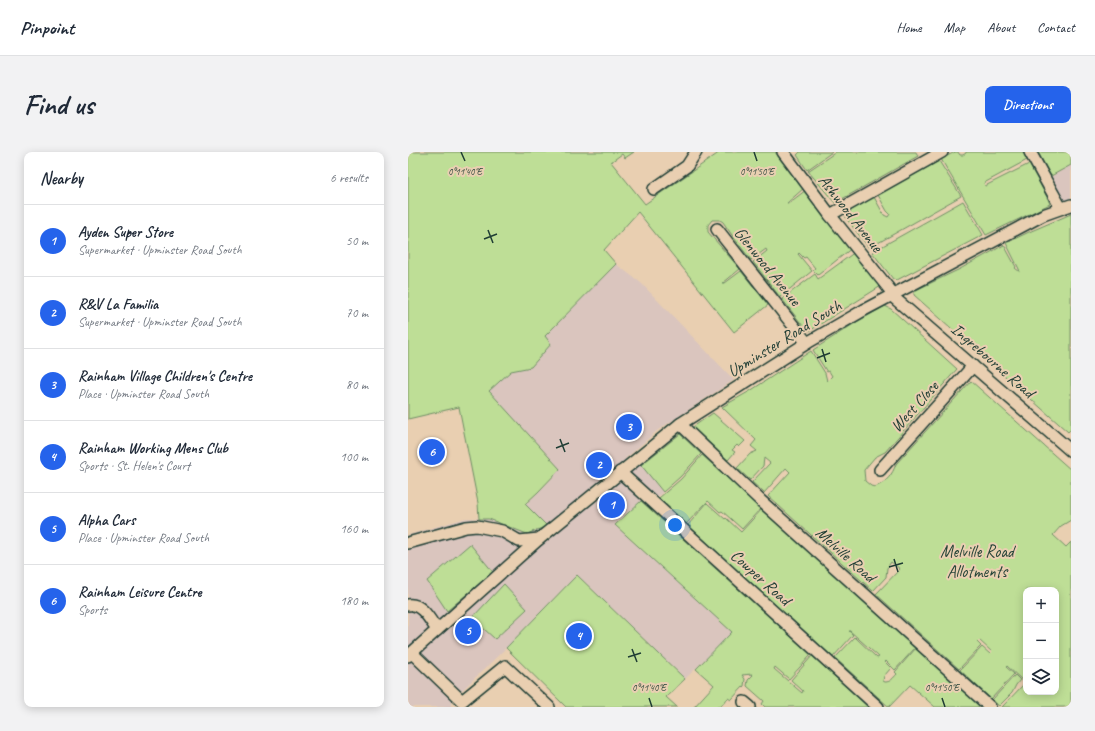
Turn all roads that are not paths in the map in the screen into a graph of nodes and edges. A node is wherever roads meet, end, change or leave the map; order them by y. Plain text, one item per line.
1 (696, 152) edge
2 (783, 152) edge
3 (942, 152) edge
4 (1030, 152) edge
5 (654, 189) dead end
6 (1066, 206) edge
7 (830, 215) junction
8 (717, 229) dead end
9 (893, 295) junction
10 (807, 343) junction
11 (973, 366) junction
12 (680, 424) junction
13 (1070, 446) edge
14 (880, 470) dead end
15 (620, 472) junction
16 (538, 539) junction
17 (519, 541) junction
18 (408, 543) edge
19 (520, 556) junction
20 (408, 605) edge
21 (437, 630) junction
22 (410, 654) edge
23 (549, 707) edge
24 (878, 707) edge
25 (990, 707) edge

1 - 5 street
2 - 7 street, Ashwood Avenue
3 - 7 street
4 - 6 street
6 - 9 street, Upminster Road South
7 - 9 street, Ashwood Avenue
8 - 10 street, Glenwood Avenue
9 - 10 street, Upminster Road South
9 - 11 street, Ingrebourne Road
10 - 12 street, Upminster Road South
11 - 13 street, Ingrebourne Road
11 - 14 street, West Close
12 - 15 street, Upminster Road South
12 - 25 street, Melville Road
15 - 16 street, Upminster Road South
15 - 24 street, Cowper Road
16 - 17 street
16 - 19 street, Upminster Road South
17 - 18 street
17 - 19 street
19 - 21 street
20 - 21 street
21 - 22 street
22 - 23 street

